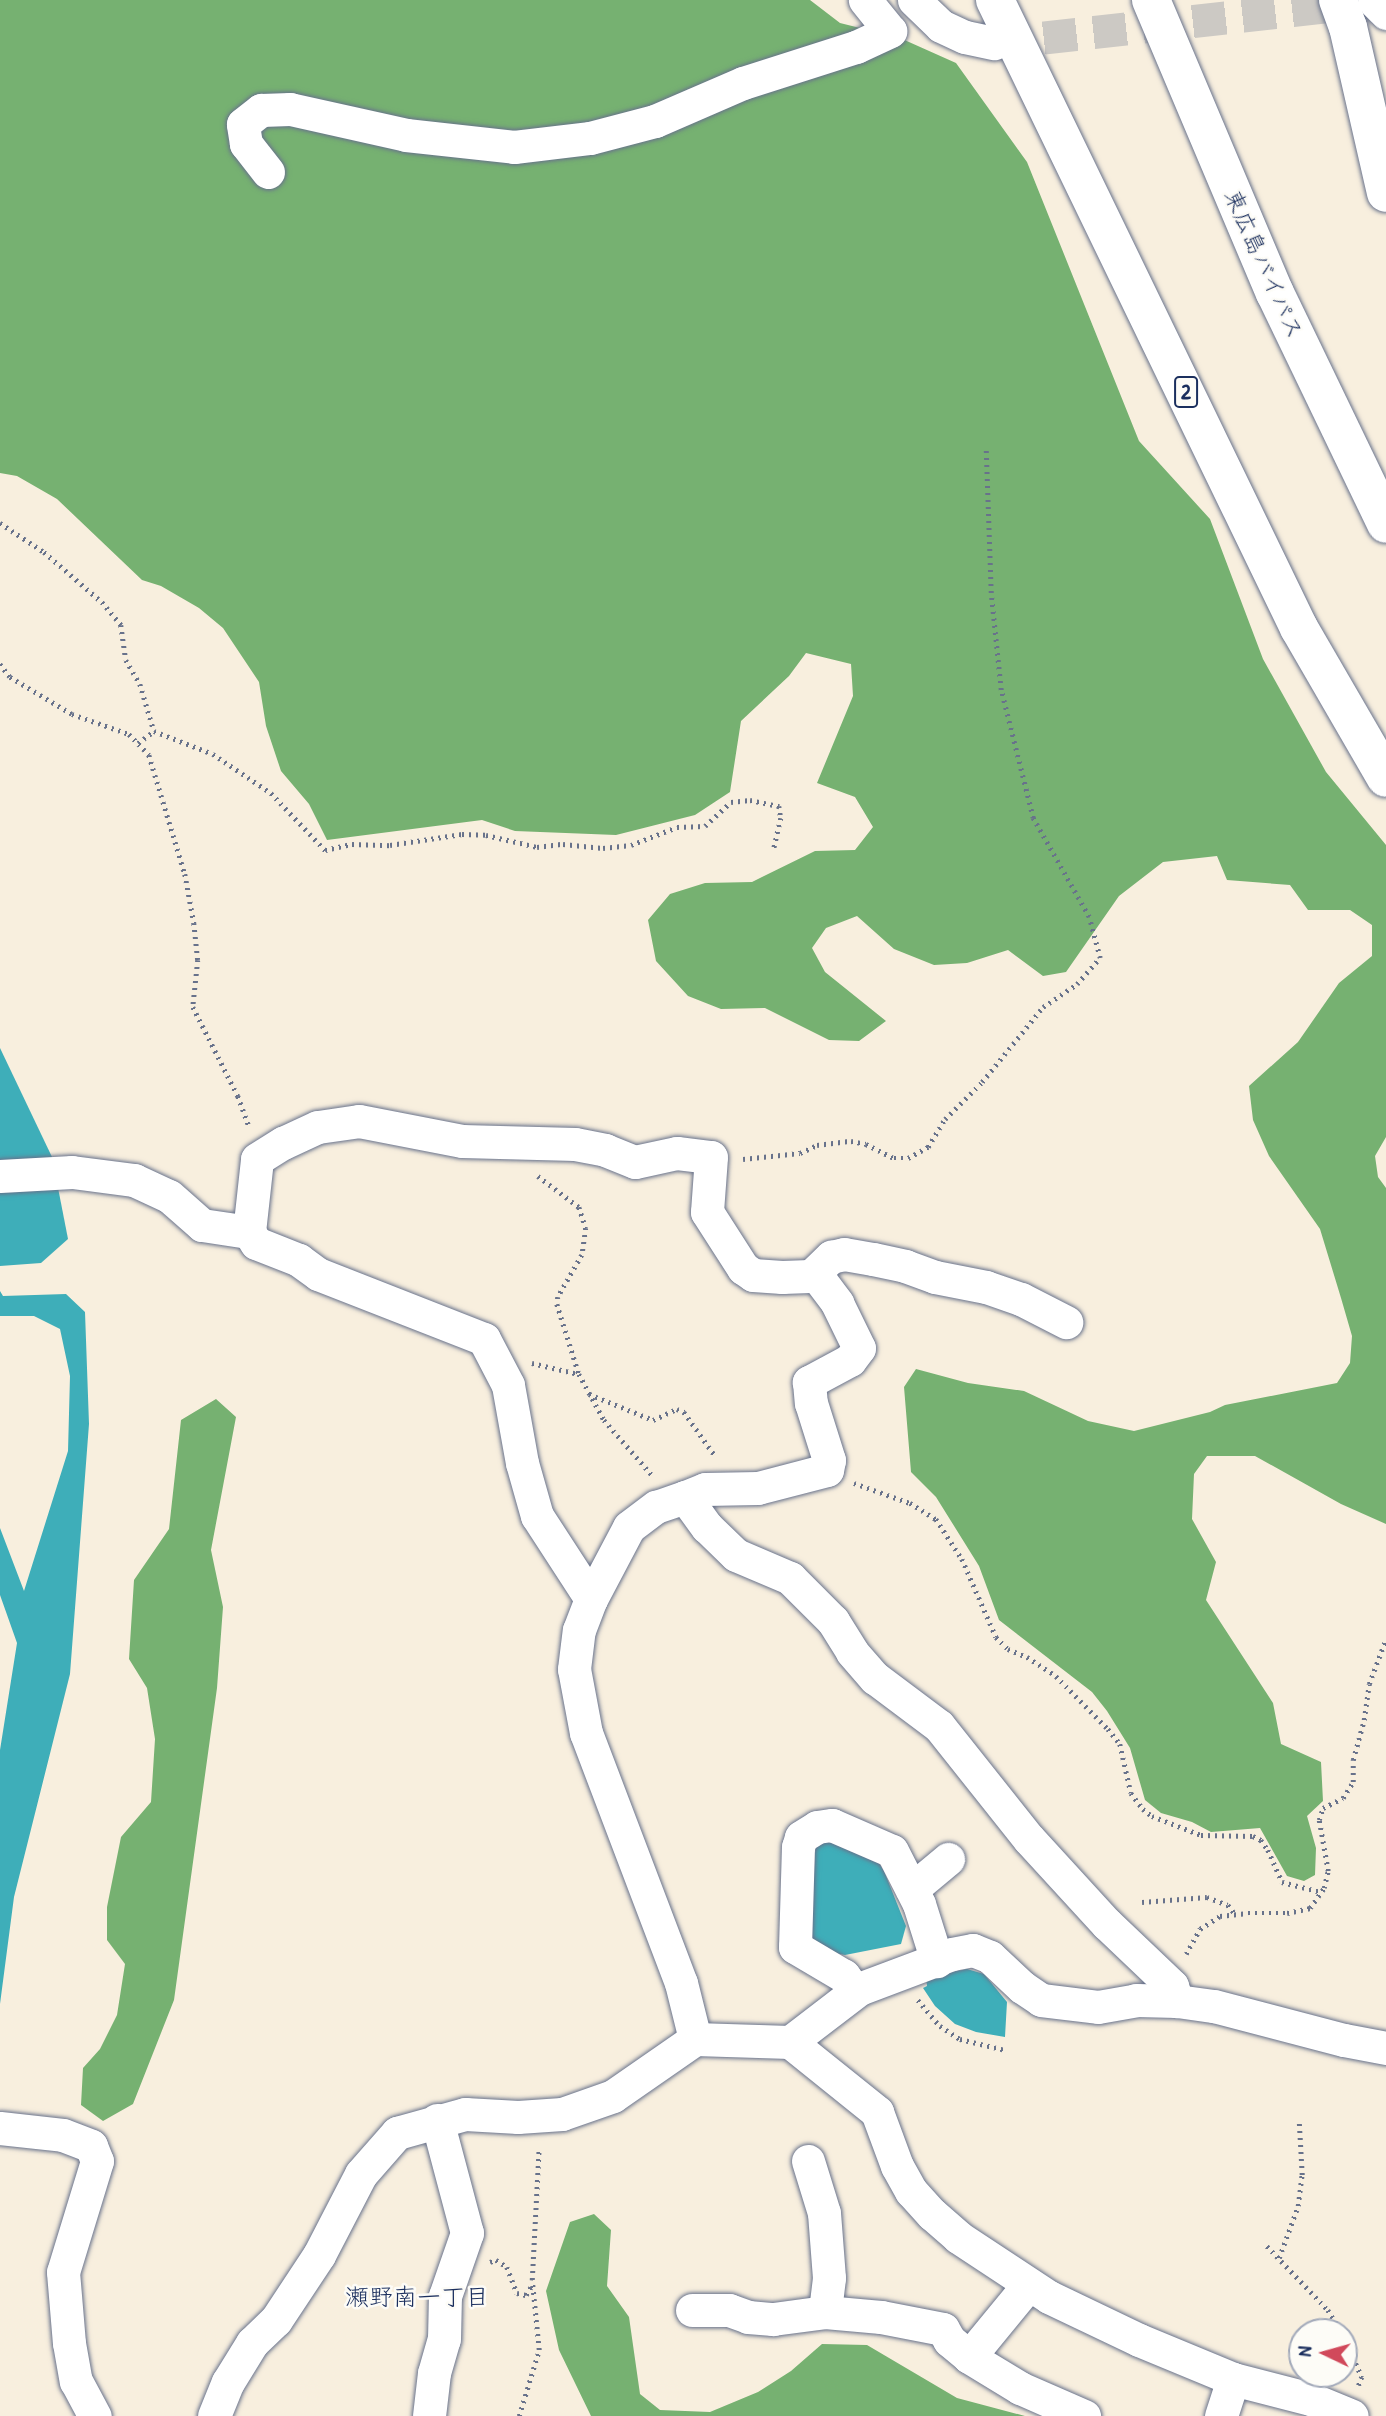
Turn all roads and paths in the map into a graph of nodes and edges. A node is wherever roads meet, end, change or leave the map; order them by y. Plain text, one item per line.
1 (865, 0) edge
2 (914, 0) edge
3 (995, 0) edge
4 (1151, 0) edge
5 (1366, 5) edge
6 (994, 43) tunnel mouth
7 (268, 172) dead end
8 (1386, 192) edge
9 (986, 449) dead end
10 (0, 523) edge
11 (1386, 524) edge
12 (0, 664) edge
13 (154, 731) junction
14 (138, 743) junction
15 (1386, 778) edge
16 (774, 848) dead end
17 (527, 1144) junction
18 (262, 1156) junction
19 (710, 1157) junction
20 (0, 1176) edge
21 (249, 1232) junction
22 (816, 1271) junction
23 (1066, 1322) dead end
24 (872, 1332) dead end
25 (496, 1357) junction
26 (579, 1374) junction
27 (588, 1394) junction
28 (718, 1460) dead end
29 (827, 1470) junction
30 (679, 1499) junction
31 (591, 1599) junction
32 (1386, 1639) edge
33 (948, 1859) dead end
34 (912, 1889) junction
35 (1321, 1892) junction
36 (1142, 1902) dead end
37 (1236, 1914) junction
38 (937, 1961) junction
39 (904, 1971) junction
40 (855, 1992) junction
41 (1174, 1993) junction
42 (695, 2039) junction
43 (790, 2042) junction
44 (1386, 2048) edge
45 (1005, 2050) dead end
46 (543, 2115) junction
47 (437, 2120) junction
48 (1299, 2121) dead end
49 (0, 2129) edge
50 (808, 2161) dead end
51 (1267, 2246) dead end
52 (1279, 2258) junction
53 (482, 2264) dead end
54 (532, 2284) junction
55 (1029, 2284) junction
56 (692, 2310) dead end
57 (825, 2312) junction
58 (1333, 2318) edge
59 (969, 2357) junction
60 (1358, 2368) edge
61 (1233, 2379) junction
62 (1358, 2386) edge
63 (1357, 2388) edge
64 (1347, 2414) edge
65 (95, 2416) edge
66 (215, 2416) edge
67 (429, 2416) edge
68 (519, 2416) edge
69 (1084, 2416) edge
70 (1221, 2416) edge

1 - 7 street
2 - 6 street
3 - 15 highway, 2
4 - 11 highway, 東広島バイパス
5 - 8 highway
9 - 19 path
10 - 13 path
12 - 14 path
13 - 14 path
13 - 16 path
14 - 18 path
17 - 18 street
17 - 19 street
17 - 26 path
18 - 21 street
19 - 22 street
20 - 21 street
21 - 25 street
22 - 23 street
22 - 24 street
22 - 29 street
25 - 26 path
25 - 31 street
26 - 27 path
27 - 28 path
27 - 30 path
29 - 30 street
29 - 35 path
30 - 31 street
30 - 41 street
31 - 42 street
32 - 35 path
33 - 34 street
34 - 38 street
34 - 40 street
35 - 37 path
36 - 37 path
37 - 41 path
38 - 39 street
38 - 41 street
39 - 40 street
39 - 45 path
40 - 43 street
41 - 44 street
42 - 43 street
42 - 46 street
43 - 55 street
46 - 47 street
46 - 54 path
47 - 66 street
47 - 67 street
48 - 52 path
49 - 65 street
50 - 57 street
51 - 52 path
52 - 58 path
53 - 54 path
54 - 68 path
55 - 59 street
55 - 61 street
56 - 57 street
57 - 59 street
59 - 69 street
60 - 62 path
61 - 64 street
61 - 70 street
63 - 64 path

